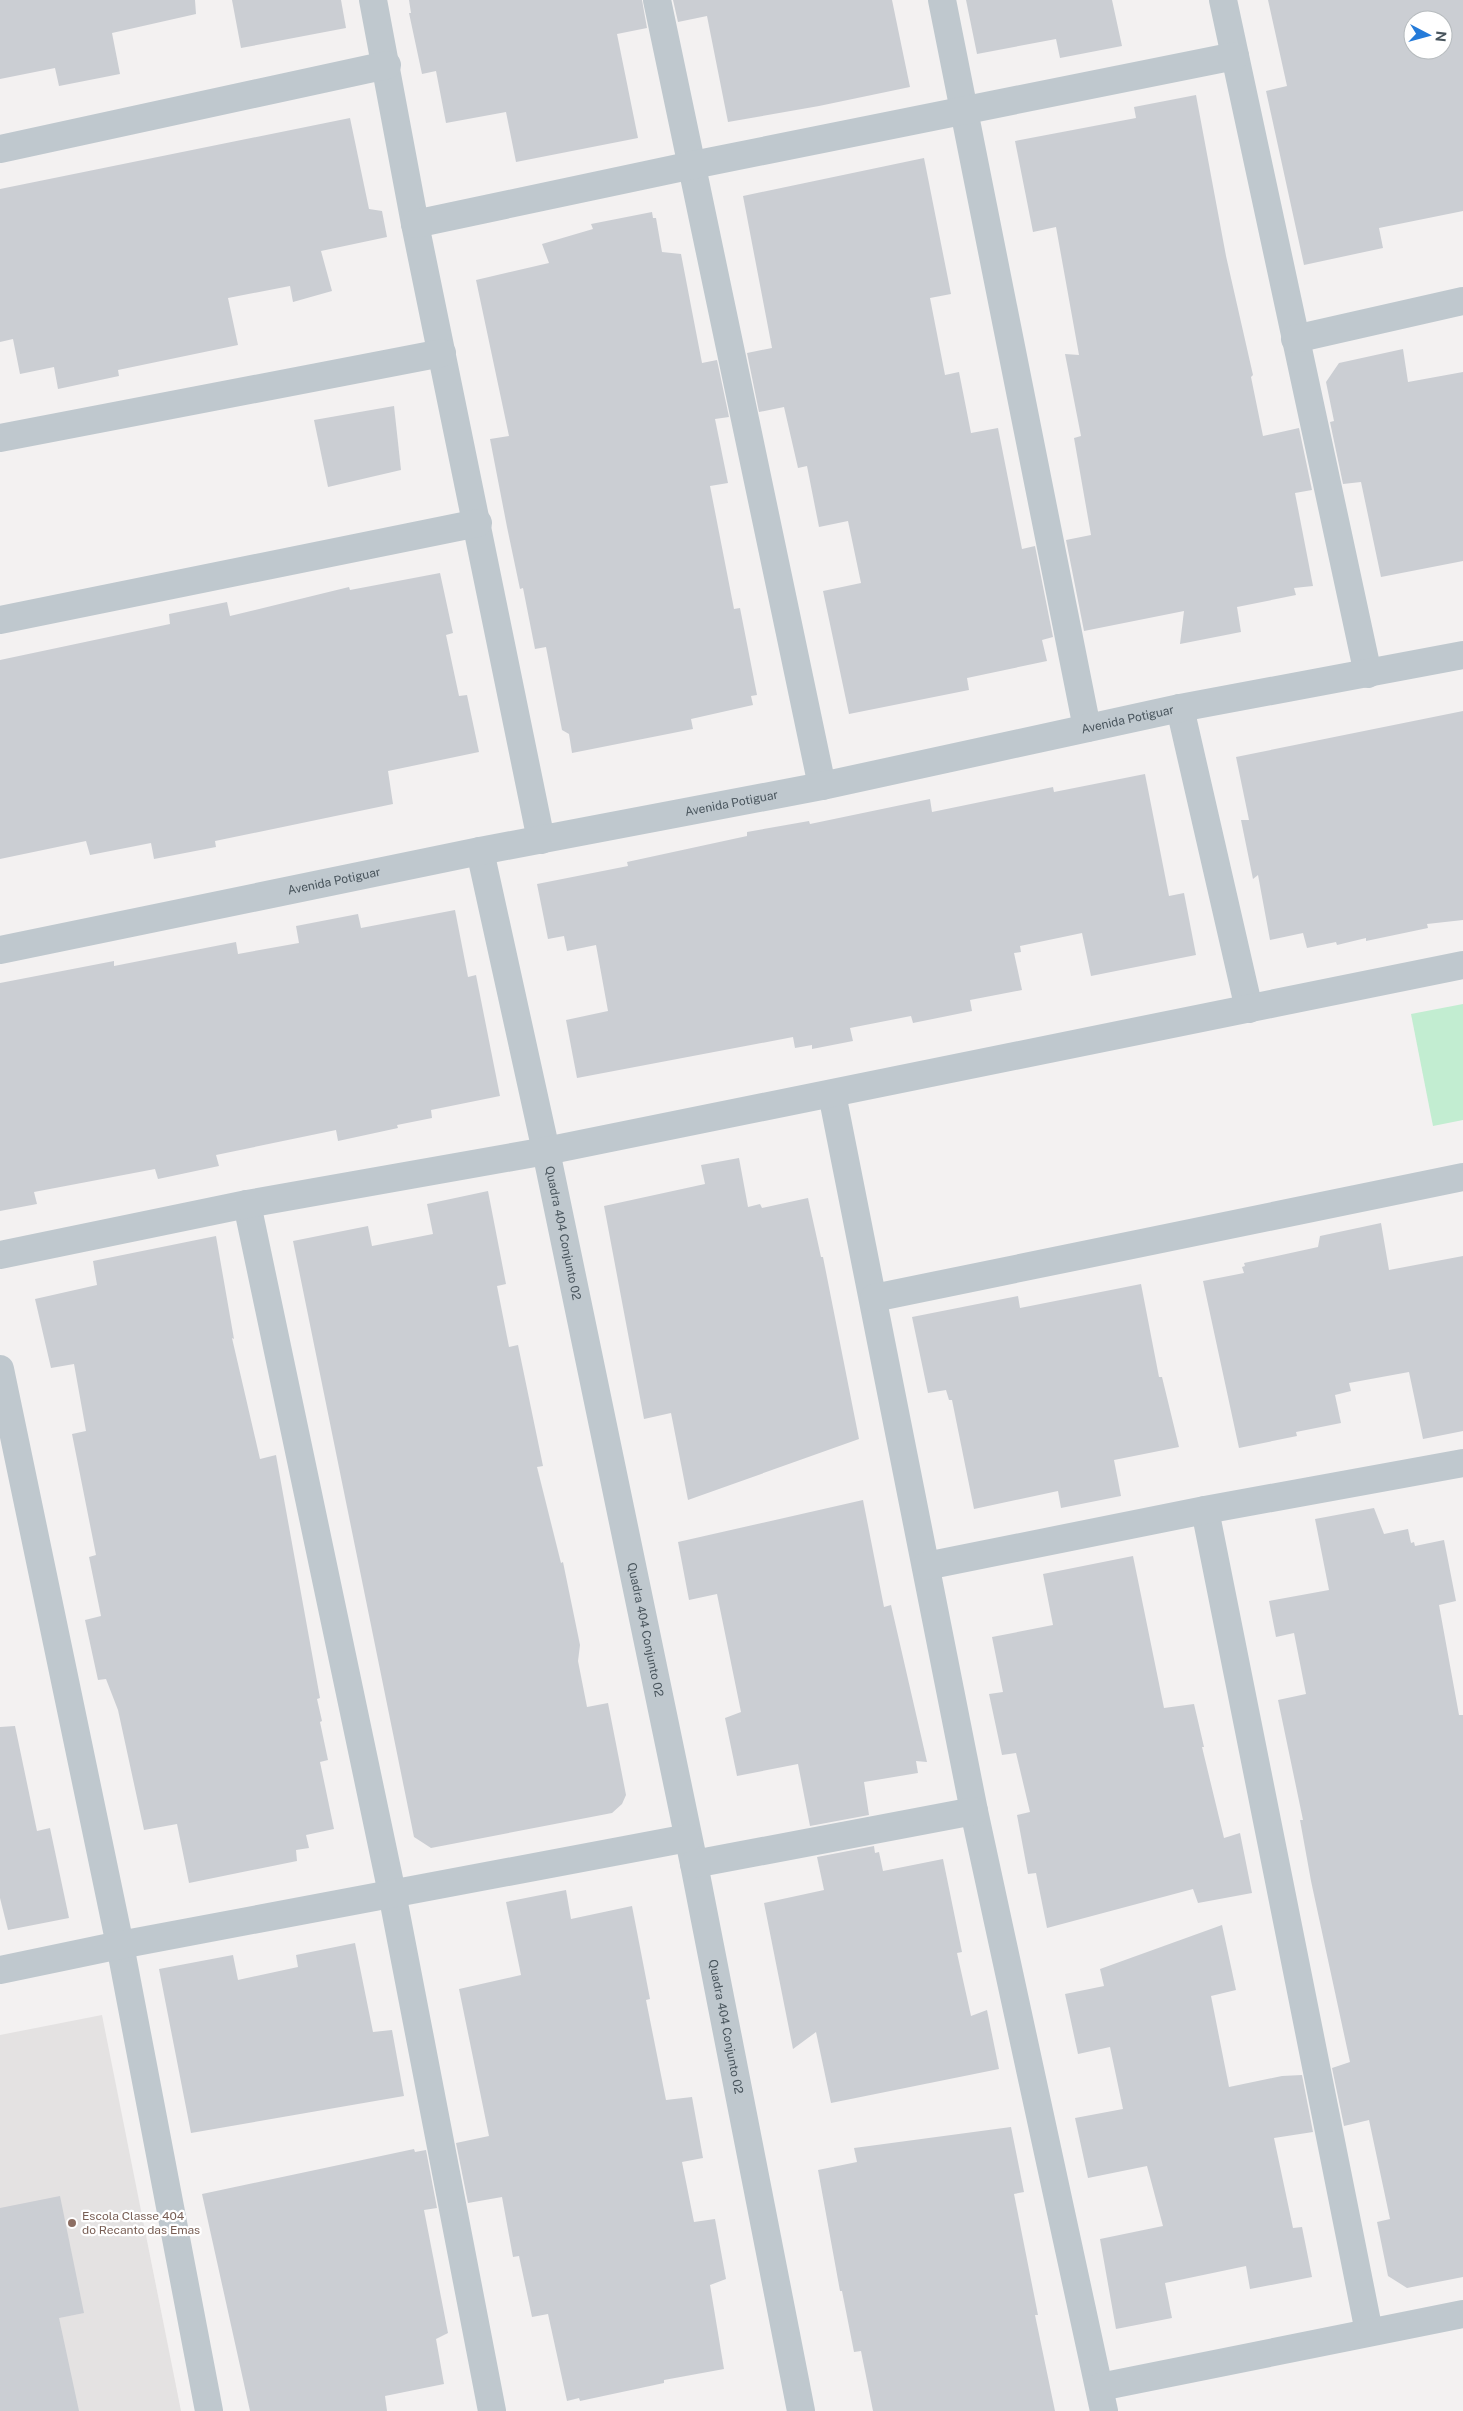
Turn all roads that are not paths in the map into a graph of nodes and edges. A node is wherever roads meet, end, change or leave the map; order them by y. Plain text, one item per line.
1 (374, 0) edge
2 (657, 0) edge
3 (942, 0) edge
4 (1224, 0) edge
5 (1235, 56) junction
6 (387, 65) junction
7 (964, 111) junction
8 (0, 149) edge
9 (692, 165) junction
10 (415, 224) junction
11 (1463, 301) edge
12 (1295, 339) junction
13 (442, 353) junction
14 (0, 438) edge
15 (478, 523) junction
16 (0, 620) edge
17 (1463, 655) edge
18 (1368, 674) junction
19 (1180, 708) junction
20 (1087, 728) junction
21 (822, 786) junction
22 (541, 840) junction
23 (480, 851) junction
24 (0, 950) edge
25 (1463, 965) edge
26 (1249, 1009) junction
27 (832, 1094) junction
28 (546, 1151) junction
29 (1463, 1177) edge
30 (246, 1204) junction
31 (0, 1255) edge
32 (874, 1298) junction
33 (0, 1369) edge
34 (1463, 1463) edge
35 (1205, 1510) junction
36 (926, 1566) junction
37 (974, 1811) junction
38 (688, 1838) junction
39 (694, 1864) junction
40 (392, 1893) junction
41 (120, 1945) junction
42 (0, 1970) edge
43 (1463, 2315) edge
44 (1369, 2332) junction
45 (1102, 2399) edge
46 (209, 2411) edge
47 (492, 2411) edge
48 (799, 2411) edge

1 - 6 street
2 - 9 street
3 - 7 street
4 - 5 street
5 - 7 street
5 - 12 street
6 - 8 street
6 - 10 street
7 - 9 street
7 - 20 street
9 - 10 street
9 - 21 street
10 - 13 street
11 - 12 street
12 - 18 street
13 - 14 street
13 - 15 street
15 - 16 street
15 - 22 street
17 - 18 street, Avenida Potiguar
18 - 19 street, Avenida Potiguar
19 - 20 street, Avenida Potiguar
19 - 26 street
20 - 21 street, Avenida Potiguar
21 - 22 street, Avenida Potiguar
22 - 23 street, Avenida Potiguar
23 - 24 street, Avenida Potiguar
23 - 28 street, Quadra 404 Conjunto 02
25 - 26 street
26 - 27 street
27 - 28 street
27 - 32 street
28 - 30 street
28 - 38 street, Quadra 404 Conjunto 02
29 - 32 street
30 - 31 street
30 - 40 street
32 - 36 street
33 - 41 street
34 - 35 street
35 - 36 street
35 - 44 street
36 - 37 street
37 - 39 street
37 - 45 street
38 - 39 street, Quadra 404 Conjunto 02
38 - 40 street
39 - 48 street, Quadra 404 Conjunto 02
40 - 41 street
40 - 47 street
41 - 42 street
41 - 46 street
43 - 44 street
44 - 45 street

